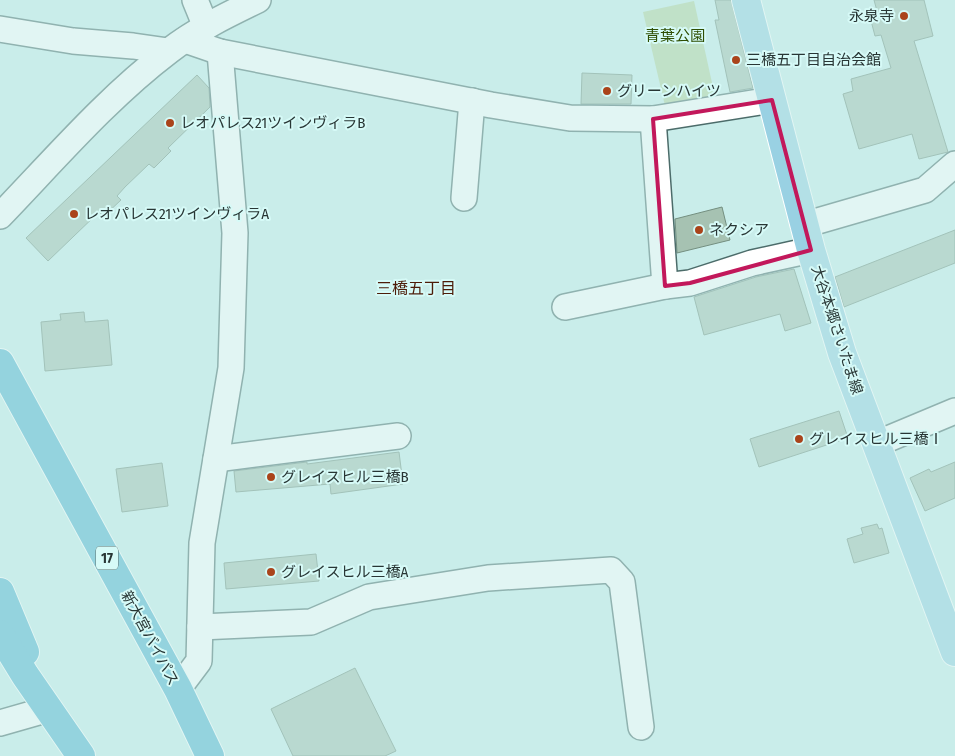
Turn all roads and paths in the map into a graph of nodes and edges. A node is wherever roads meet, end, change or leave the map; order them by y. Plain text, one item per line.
1 (195, 0) edge
2 (258, 0) edge
3 (746, 0) edge
4 (206, 27) junction
5 (0, 29) edge
6 (176, 46) junction
7 (220, 52) junction
8 (772, 100) junction
9 (472, 101) junction
10 (652, 119) junction
11 (955, 164) edge
12 (464, 198) dead end
13 (0, 216) edge
14 (808, 238) junction
15 (664, 286) junction
16 (565, 307) dead end
17 (0, 363) edge
18 (955, 411) edge
19 (398, 436) dead end
20 (876, 444) junction
21 (216, 459) junction
22 (0, 592) edge
23 (200, 627) junction
24 (0, 634) edge
25 (955, 652) edge
26 (178, 689) junction
27 (49, 709) junction
28 (0, 723) edge
29 (641, 727) dead end
30 (81, 756) edge
31 (210, 756) edge

1 - 4 street
2 - 4 street
3 - 8 main road, 大谷本郷さいたま線
4 - 6 street
5 - 6 street
6 - 7 street
6 - 13 street
7 - 9 street
7 - 21 street
8 - 10 street
8 - 14 main road, 大谷本郷さいたま線
9 - 10 street
9 - 12 street
10 - 15 street
11 - 14 street
14 - 15 street
14 - 20 main road, 大谷本郷さいたま線
15 - 16 street
17 - 26 highway, 新大宮バイパス / 17
18 - 20 street
19 - 21 street
20 - 25 main road, 大谷本郷さいたま線
21 - 23 street
22 - 27 highway
23 - 26 street
23 - 29 street
24 - 27 highway
26 - 31 highway, 新大宮バイパス / 17
27 - 28 street
27 - 30 highway

